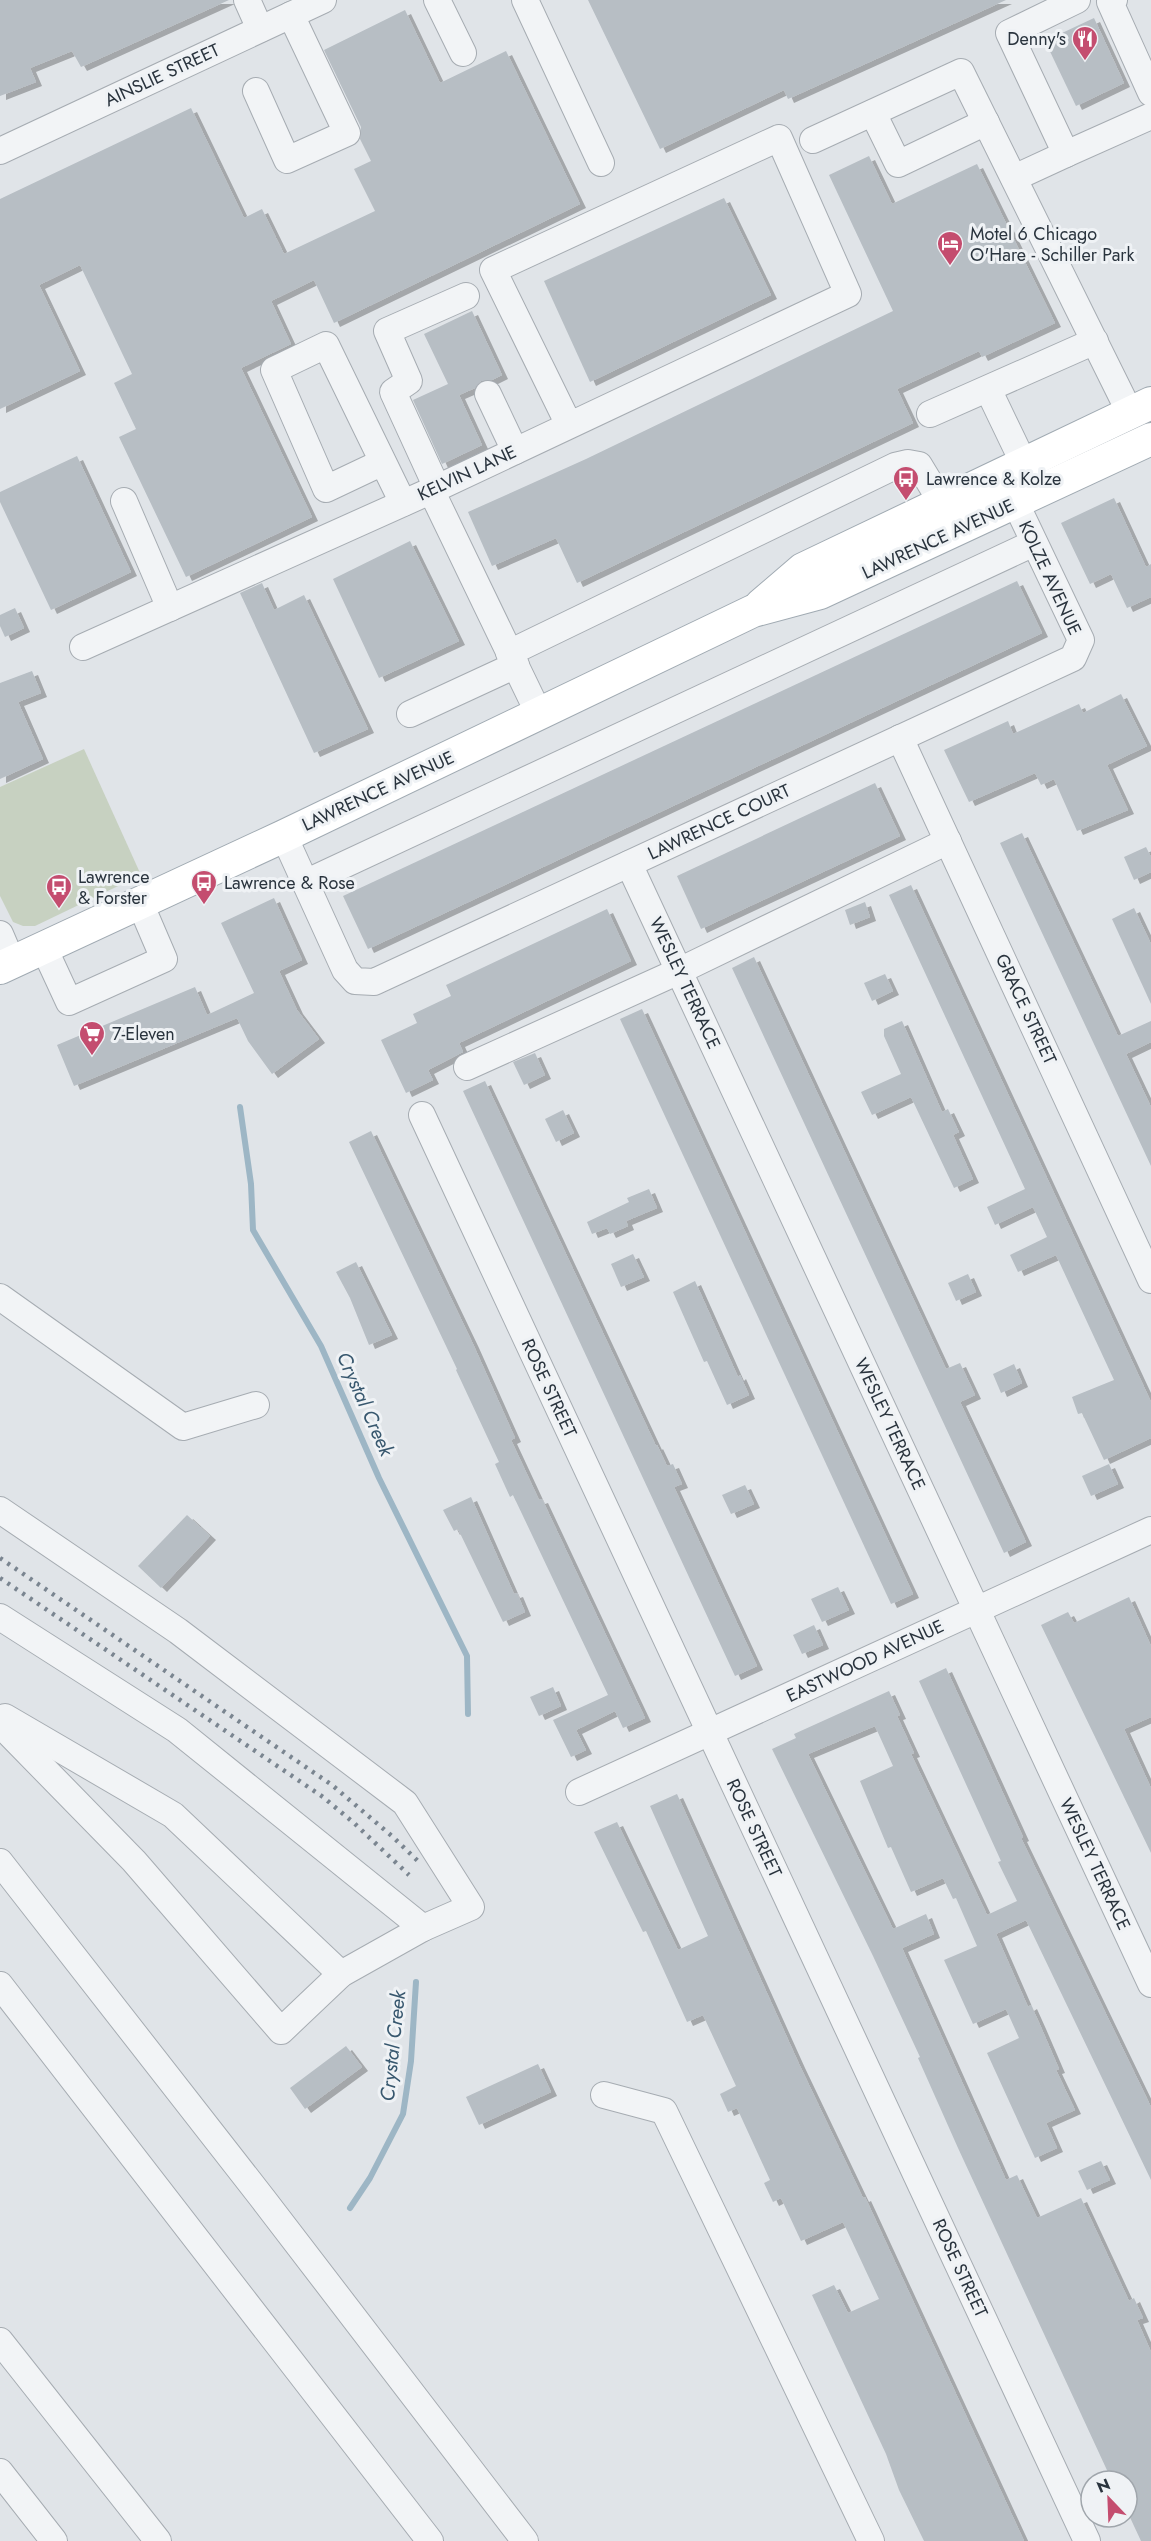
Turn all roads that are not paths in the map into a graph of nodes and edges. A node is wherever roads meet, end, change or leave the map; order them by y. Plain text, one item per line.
1 (247, 0) edge
2 (323, 0) edge
3 (437, 0) edge
4 (525, 0) edge
5 (1077, 0) edge
6 (1110, 1) edge
7 (291, 15) junction
8 (260, 29) junction
9 (464, 54) dead end
10 (256, 91) dead end
11 (1151, 93) edge
12 (873, 113) junction
13 (1151, 116) edge
14 (986, 122) junction
15 (813, 140) dead end
16 (0, 151) edge
17 (1066, 154) junction
18 (601, 163) dead end
19 (1014, 178) junction
20 (466, 296) dead end
21 (1095, 341) junction
22 (988, 389) junction
23 (488, 394) dead end
24 (1141, 408) edge
25 (930, 414) dead end
26 (569, 425) junction
27 (1151, 439) edge
28 (515, 451) junction
29 (383, 462) junction
30 (1013, 469) junction
31 (434, 489) junction
32 (124, 501) dead end
33 (403, 503) junction
34 (942, 503) junction
35 (1016, 504) junction
36 (1034, 543) junction
37 (170, 608) junction
38 (753, 611) junction
39 (83, 647) dead end
40 (1077, 649) joint
41 (513, 659) junction
42 (410, 714) dead end
43 (539, 714) junction
44 (900, 738) junction
45 (284, 836) junction
46 (948, 841) junction
47 (629, 864) junction
48 (305, 883) junction
49 (140, 903) junction
50 (0, 934) edge
51 (44, 948) junction
52 (6, 965) edge
53 (679, 971) junction
54 (467, 1067) dead end
55 (422, 1115) dead end
56 (1151, 1280) edge
57 (0, 1298) edge
58 (256, 1406) dead end
59 (0, 1510) edge
60 (1151, 1530) edge
61 (977, 1610) junction
62 (0, 1617) edge
63 (0, 1713) edge
64 (0, 1724) edge
65 (709, 1733) junction
66 (579, 1792) dead end
67 (0, 1862) edge
68 (423, 1928) junction
69 (341, 1974) junction
70 (1151, 1984) edge
71 (0, 1985) edge
72 (604, 2095) dead end
73 (0, 2341) edge
74 (0, 2472) edge
75 (54, 2541) edge
76 (158, 2541) edge
77 (430, 2541) edge
78 (525, 2541) edge
79 (871, 2541) edge
80 (1087, 2541) edge

1 - 8 street
2 - 7 street, AINSLIE STREET
3 - 9 street
4 - 18 street
5 - 17 street
6 - 11 street
7 - 8 street, AINSLIE STREET
7 - 10 street
8 - 16 street, AINSLIE STREET
12 - 14 street
12 - 14 street
12 - 15 street
13 - 17 street
14 - 19 street
17 - 19 street
19 - 21 street
20 - 31 street
21 - 22 street
21 - 24 street
22 - 25 street
22 - 30 street, KOLZE AVENUE
23 - 28 street
24 - 30 main road, LAWRENCE AVENUE
26 - 26 street, KELVIN LANE
26 - 28 street, KELVIN LANE
27 - 35 main road, LAWRENCE AVENUE
28 - 31 street, KELVIN LANE
29 - 29 street
29 - 33 street
30 - 34 main road, LAWRENCE AVENUE
30 - 35 street, KOLZE AVENUE
31 - 33 street, KELVIN LANE
31 - 41 street
32 - 37 street
33 - 37 street, KELVIN LANE
34 - 38 main road, LAWRENCE AVENUE
34 - 41 street
35 - 36 street, KOLZE AVENUE
35 - 38 main road, LAWRENCE AVENUE
36 - 40 street, KOLZE AVENUE
36 - 48 street
37 - 39 street, KELVIN LANE
38 - 43 main road, LAWRENCE AVENUE
40 - 44 street, LAWRENCE COURT
41 - 42 street
41 - 43 street
43 - 45 main road, LAWRENCE AVENUE
44 - 46 street, GRACE STREET
44 - 47 street, LAWRENCE COURT
45 - 48 street
45 - 49 main road, LAWRENCE AVENUE
46 - 53 street
46 - 56 street, GRACE STREET
47 - 48 street, LAWRENCE COURT
47 - 53 street, WESLEY TERRACE
49 - 51 main road, LAWRENCE AVENUE
49 - 51 street
50 - 52 street
51 - 52 main road, LAWRENCE AVENUE
53 - 54 street
53 - 61 street, WESLEY TERRACE
55 - 65 street, ROSE STREET
57 - 58 street
59 - 68 street
60 - 61 street, EASTWOOD AVENUE
61 - 65 street, EASTWOOD AVENUE
61 - 70 street, WESLEY TERRACE
62 - 68 street
63 - 69 street
64 - 69 street
65 - 66 street, EASTWOOD AVENUE
65 - 80 street, ROSE STREET
67 - 78 street
68 - 69 street
71 - 77 street
72 - 79 street
73 - 76 street
74 - 75 street

